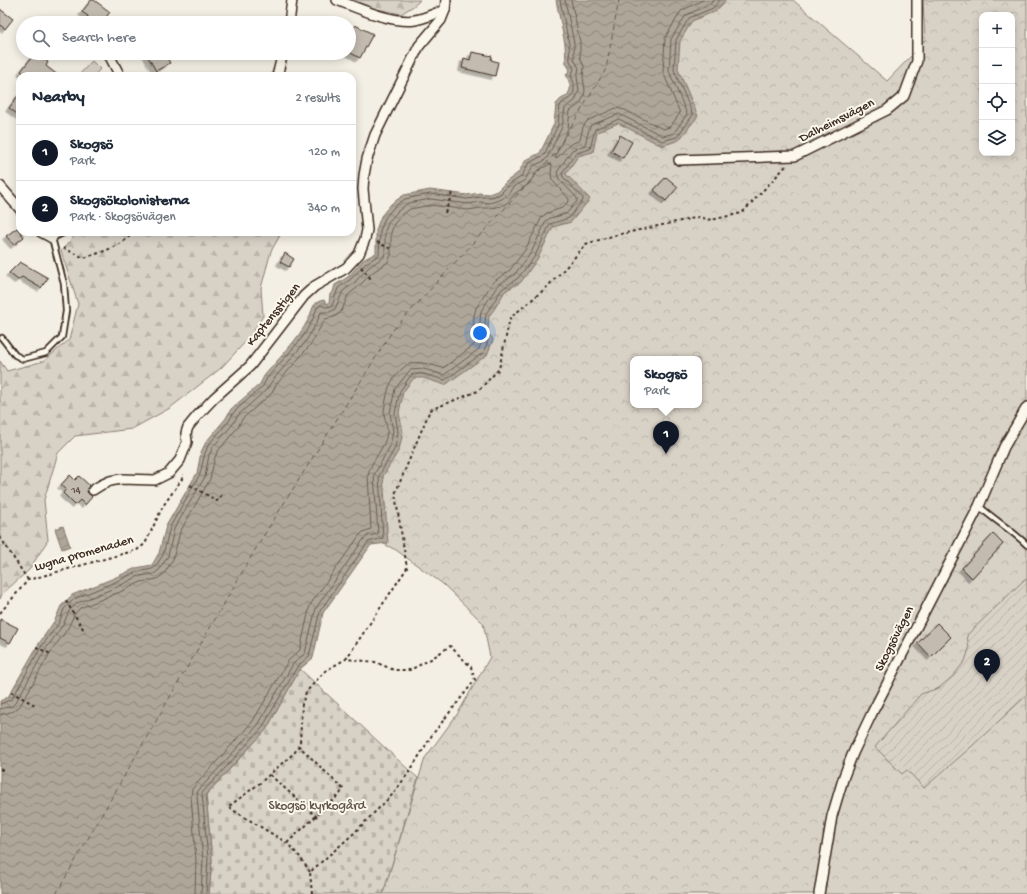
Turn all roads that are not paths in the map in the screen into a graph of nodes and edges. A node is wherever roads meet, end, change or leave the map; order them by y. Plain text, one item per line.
1 (292, 0) edge
2 (337, 0) edge
3 (446, 0) edge
4 (917, 0) edge
5 (445, 10) junction
6 (290, 16) edge
7 (112, 60) edge
8 (281, 60) edge
9 (118, 72) edge
10 (278, 72) edge
11 (679, 160) dead end
12 (0, 186) edge
13 (16, 204) edge
14 (48, 236) edge
15 (56, 236) edge
16 (52, 238) junction
17 (2, 338) dead end
18 (1027, 407) edge
19 (93, 490) dead end
20 (979, 506) junction
21 (1027, 545) edge
22 (819, 894) edge

1 - 6 street
2 - 5 street
3 - 5 street, Kaptensstigen
4 - 11 street, Dalheimsvägen
5 - 19 street, Kaptensstigen
7 - 9 street
8 - 10 street
12 - 13 street
14 - 16 street
15 - 16 lane
16 - 17 lane
18 - 20 street, Skogsövägen
20 - 21 lane
20 - 22 street, Skogsövägen

